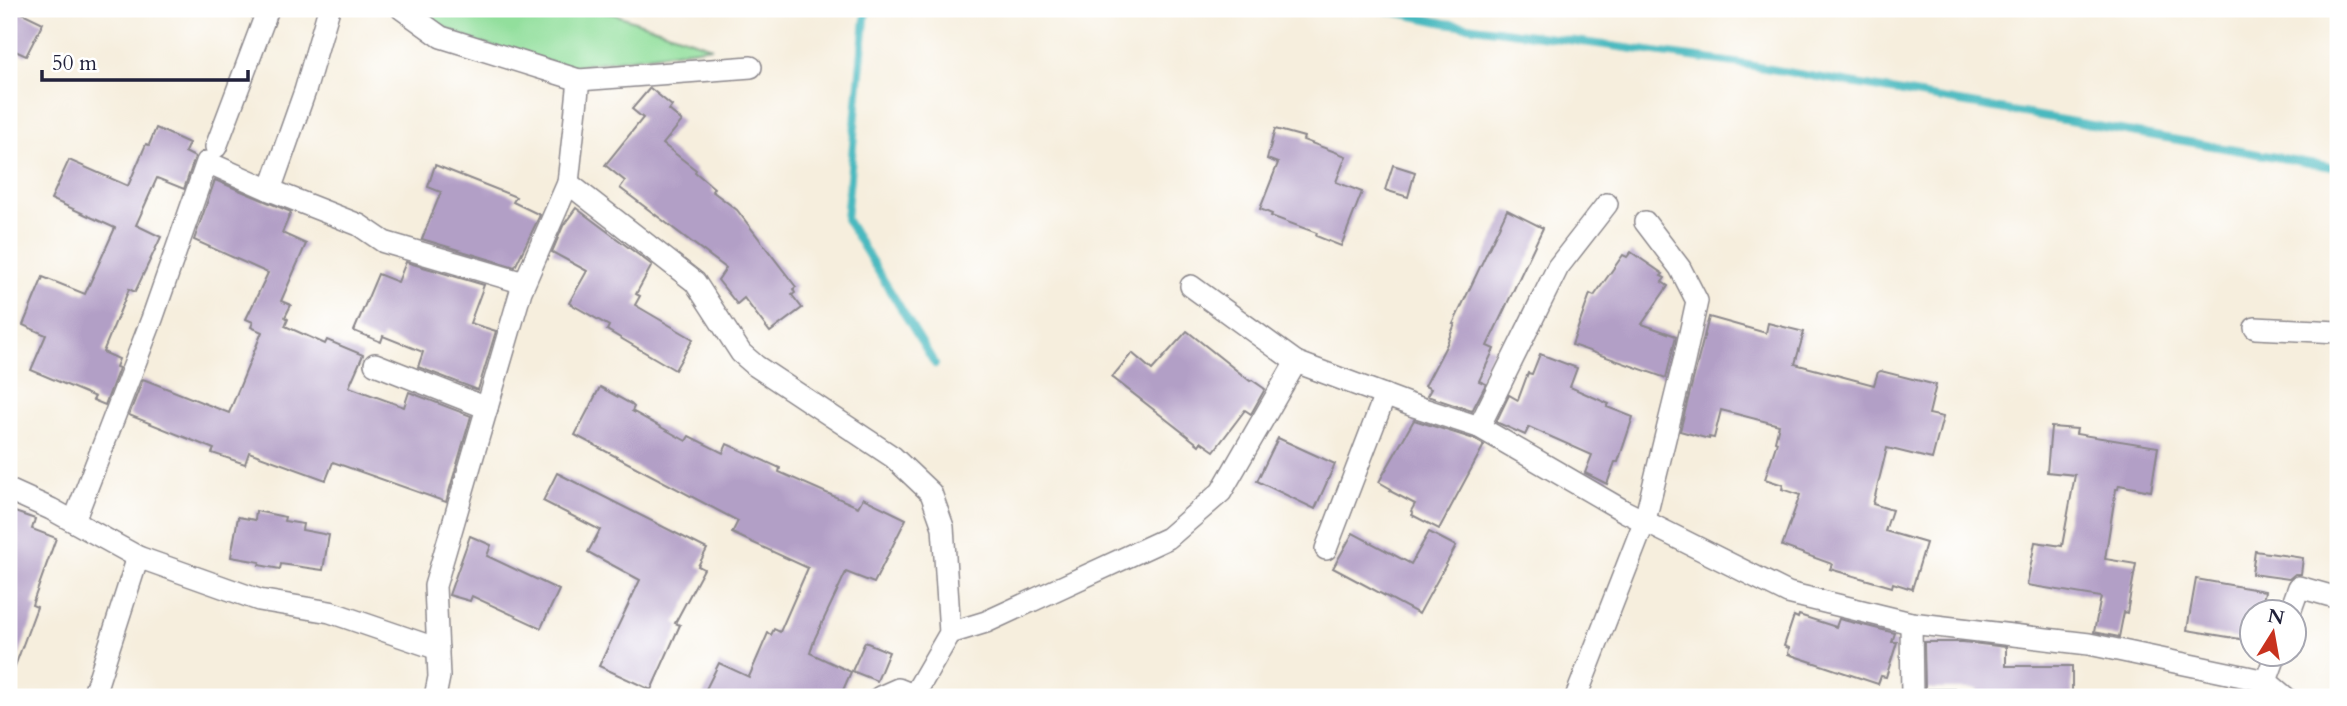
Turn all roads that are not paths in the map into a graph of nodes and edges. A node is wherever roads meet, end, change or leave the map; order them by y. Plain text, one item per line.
1 (268, 9) edge
2 (329, 9) edge
3 (402, 9) edge
4 (751, 68) dead end
5 (579, 80) junction
6 (216, 147) dead end
7 (568, 183) junction
8 (270, 190) junction
9 (1607, 204) dead end
10 (1645, 222) dead end
11 (524, 283) junction
12 (1191, 286) dead end
13 (2255, 328) dead end
14 (2338, 332) edge
15 (1296, 362) junction
16 (375, 364) dead end
17 (1385, 395) junction
18 (487, 408) junction
19 (1479, 428) junction
20 (9, 490) edge
21 (1645, 520) junction
22 (74, 521) junction
23 (1326, 549) dead end
24 (138, 557) junction
25 (2295, 598) edge
26 (2338, 598) edge
27 (1911, 623) junction
28 (950, 634) junction
29 (438, 649) junction
30 (2271, 668) edge
31 (2266, 681) junction
32 (913, 696) edge
33 (93, 697) edge
34 (435, 697) edge
35 (880, 697) edge
36 (1576, 697) edge
37 (1912, 697) edge
38 (2285, 697) edge

1 - 6 street
2 - 8 street
3 - 5 street
4 - 5 street
5 - 7 street
7 - 11 street
7 - 28 street
8 - 11 street
8 - 22 street
9 - 19 street
10 - 21 street
11 - 18 street
12 - 15 street
13 - 14 street
15 - 17 street
15 - 28 street
16 - 18 street
17 - 19 street
17 - 23 street
18 - 29 street
19 - 21 street
20 - 22 street
21 - 27 street
21 - 36 street
22 - 24 street
24 - 29 street
24 - 33 street
25 - 26 street
27 - 31 street
27 - 37 street
28 - 32 street
29 - 34 street
30 - 31 street
31 - 38 street
32 - 35 street

